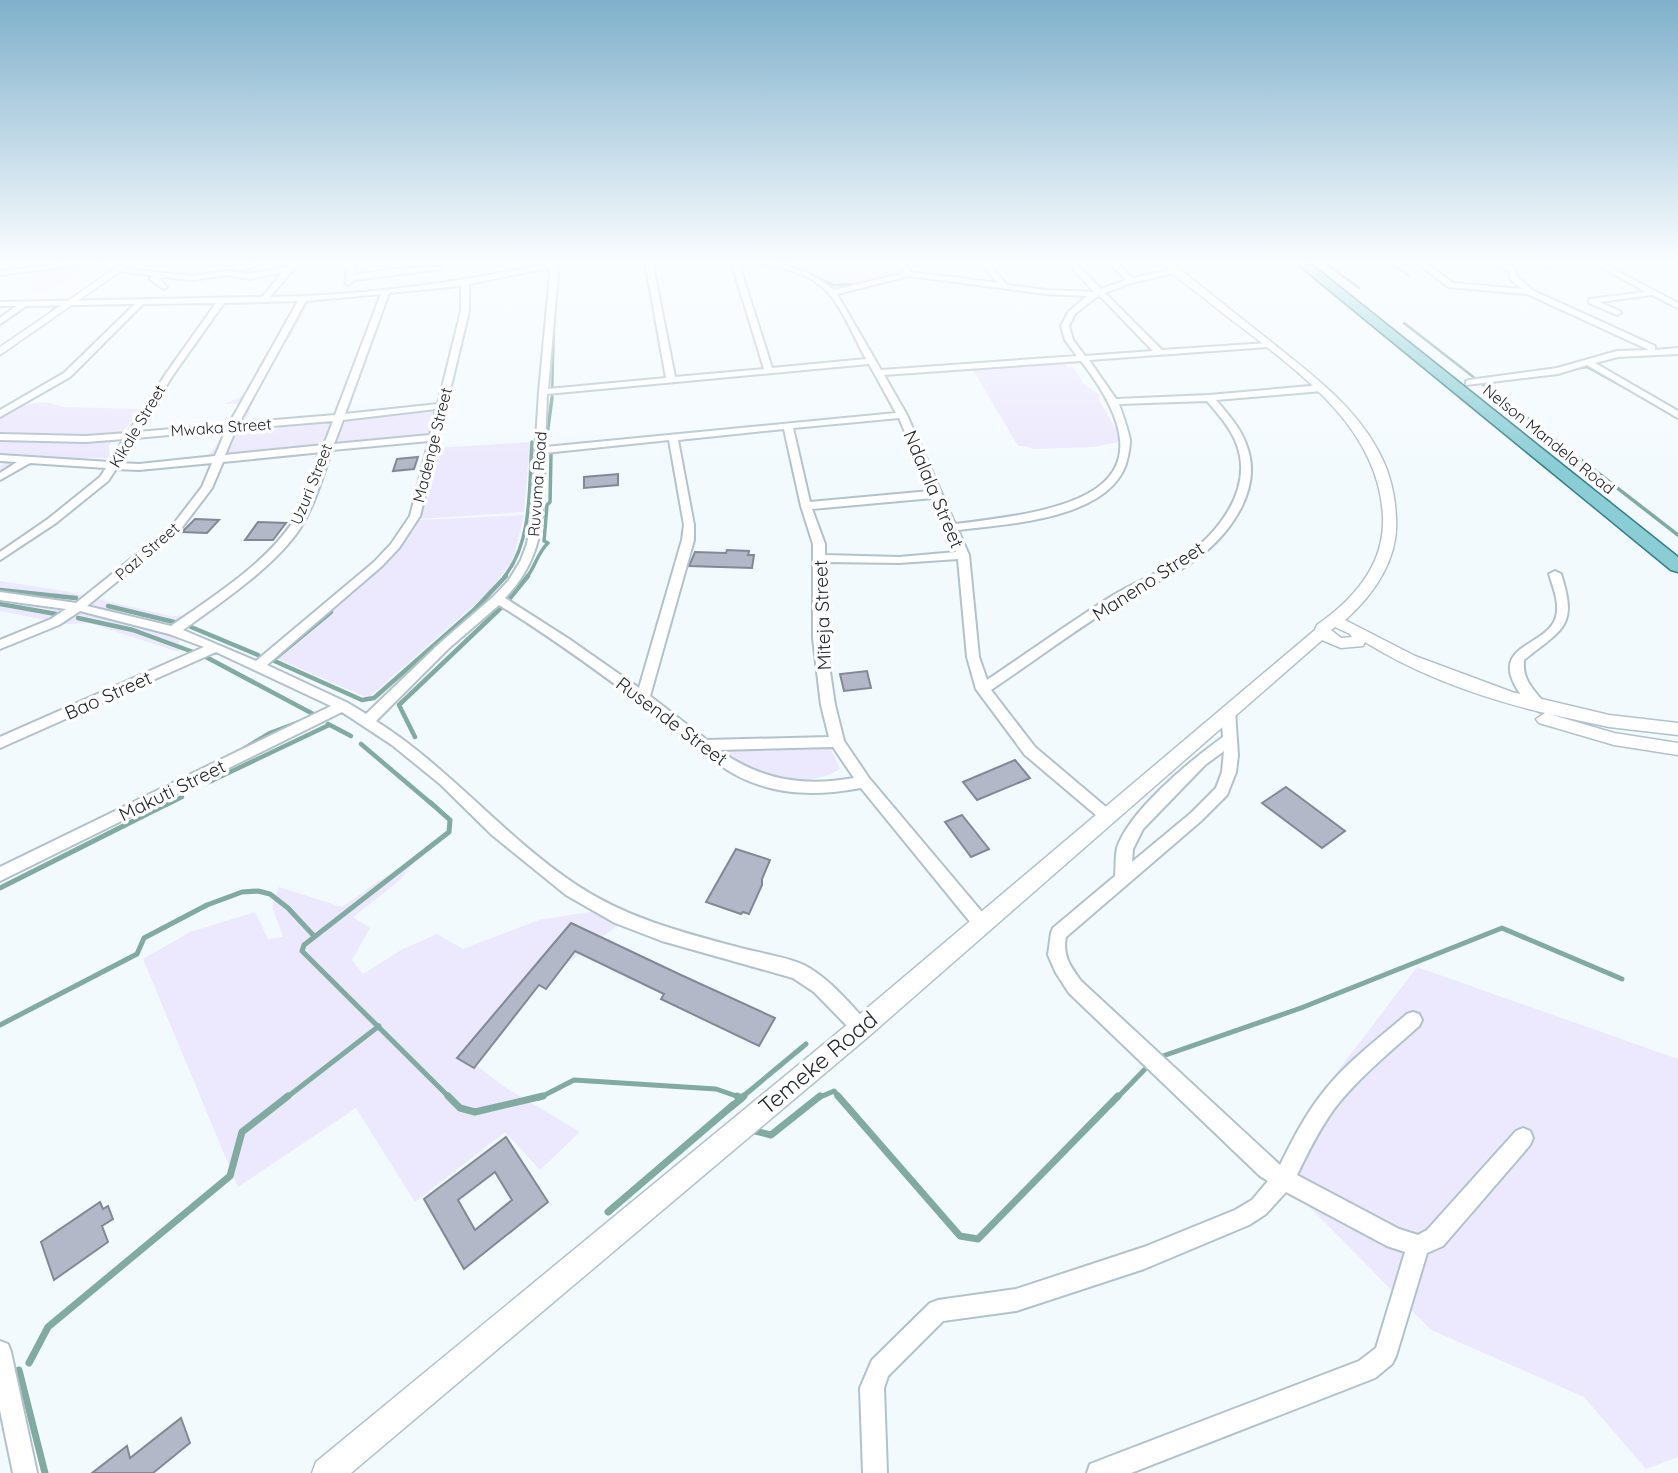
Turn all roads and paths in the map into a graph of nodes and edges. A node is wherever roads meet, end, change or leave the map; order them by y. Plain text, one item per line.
1 (32, 330) edge
2 (113, 330) edge
3 (201, 330) edge
4 (286, 330) edge
5 (371, 330) edge
6 (460, 330) edge
7 (550, 330) edge
8 (661, 330) edge
9 (756, 330) edge
10 (854, 330) edge
11 (1066, 330) edge
12 (1137, 330) edge
13 (1249, 330) edge
14 (1385, 330) edge
15 (1401, 330) edge
16 (1607, 330) edge
17 (1268, 345) junction
18 (1158, 351) junction
19 (1659, 351) junction
20 (1678, 351) edge
21 (0, 352) edge
22 (1082, 358) junction
23 (872, 361) junction
24 (1589, 363) junction
25 (769, 371) junction
26 (880, 373) junction
27 (671, 380) junction
28 (1469, 383) junction
29 (1322, 388) junction
30 (543, 391) junction
31 (1209, 398) junction
32 (1113, 402) junction
33 (441, 405) junction
34 (0, 414) edge
35 (902, 415) junction
36 (1678, 415) edge
37 (338, 418) junction
38 (788, 426) junction
39 (232, 427) junction
40 (133, 434) junction
41 (0, 437) edge
42 (436, 437) junction
43 (673, 438) junction
44 (327, 446) junction
45 (540, 450) junction
46 (0, 458) edge
47 (220, 458) junction
48 (28, 460) junction
49 (114, 467) junction
50 (0, 477) edge
51 (937, 494) junction
52 (806, 506) junction
53 (951, 528) junction
54 (1678, 549) edge
55 (963, 555) junction
56 (0, 558) edge
57 (820, 558) junction
58 (1678, 566) edge
59 (1555, 574) dead end
60 (0, 596) edge
61 (498, 599) junction
62 (1354, 606) junction
63 (78, 607) junction
64 (173, 631) junction
65 (1330, 632) junction
66 (1355, 636) junction
67 (0, 645) edge
68 (216, 647) junction
69 (257, 667) junction
70 (984, 689) junction
71 (643, 697) junction
72 (344, 706) junction
73 (1539, 707) junction
74 (1228, 711) junction
75 (369, 720) junction
76 (1678, 729) edge
77 (1230, 739) junction
78 (837, 742) junction
79 (0, 743) edge
80 (707, 745) junction
81 (1678, 749) edge
82 (864, 782) junction
83 (1108, 817) junction
84 (0, 874) edge
85 (1123, 878) junction
86 (981, 923) junction
87 (1413, 1020) dead end
88 (861, 1028) junction
89 (1522, 1138) dead end
90 (1284, 1179) junction
91 (1418, 1247) junction
92 (0, 1352) edge
93 (25, 1473) edge
94 (327, 1473) edge
95 (875, 1473) edge
96 (1099, 1473) edge

1 - 21 street
2 - 34 street
3 - 40 street, Kikale Street
4 - 39 street, Pazi Street
5 - 37 street, Uzuri Street
6 - 33 street, Madenge Street
7 - 30 street, Ruvuma Road
8 - 27 street
9 - 25 street
10 - 23 street, Ndalala Street
11 - 22 street
12 - 18 street
13 - 17 street
14 - 58 main road, Nelson Mandela Road
15 - 28 main road, Nelson Mandela Road
16 - 19 street
17 - 18 street
17 - 29 street
18 - 22 street
19 - 20 street
19 - 24 street
22 - 26 street
22 - 32 street
23 - 25 street
23 - 26 street, Ndalala Street
24 - 28 street
24 - 36 street
25 - 27 street
26 - 35 street, Ndalala Street
27 - 30 street
28 - 54 main road, Nelson Mandela Road
29 - 31 street
29 - 62 street
30 - 45 street, Ruvuma Road
31 - 32 street
31 - 70 street, Maneno Street
32 - 53 street
33 - 37 street, Mwaka Street
33 - 42 street, Madenge Street
35 - 38 street
35 - 51 street, Ndalala Street
37 - 39 street, Mwaka Street
37 - 44 street, Uzuri Street
38 - 43 street
38 - 52 street, Miteja Street
39 - 40 street, Mwaka Street
39 - 47 street, Pazi Street
40 - 41 street, Mwaka Street
40 - 49 street, Kikale Street
42 - 44 street, Mwaka Street
42 - 69 street, Madenge Street
43 - 45 street
43 - 71 street
44 - 47 street, Mwaka Street
44 - 64 street, Uzuri Street
45 - 61 street, Ruvuma Road
46 - 48 street, Mwaka Street
47 - 49 street, Mwaka Street
47 - 63 street, Pazi Street
48 - 49 street, Mwaka Street
48 - 50 street
49 - 56 street, Kikale Street
51 - 52 street
51 - 53 street, Ndalala Street
52 - 57 street, Miteja Street
53 - 55 street, Ndalala Street
55 - 57 street
55 - 70 street, Ndalala Street
57 - 78 street, Miteja Street
59 - 73 street
60 - 63 street
61 - 71 street, Rusende Street
61 - 75 street, Ruvuma Road
62 - 65 street
62 - 66 street
63 - 64 street
63 - 67 street, Pazi Street
64 - 68 street
65 - 66 street
65 - 74 street, Temeke Road
66 - 73 street
66 - 81 street
68 - 69 street
68 - 79 street, Bao Street
69 - 72 street
70 - 83 street, Ndalala Street
71 - 80 street, Rusende Street
72 - 75 street
72 - 84 street, Makuti Street
73 - 76 street
74 - 77 street
74 - 83 street, Temeke Road
75 - 88 street
77 - 85 street
77 - 85 street
78 - 80 street
78 - 82 street, Miteja Street
80 - 82 street, Rusende Street
82 - 86 street, Miteja Street
83 - 86 street, Temeke Road
85 - 90 street
86 - 88 street, Temeke Road
87 - 90 street
88 - 94 street, Temeke Road
89 - 91 street
90 - 91 street
90 - 95 street
91 - 96 street
92 - 93 street

